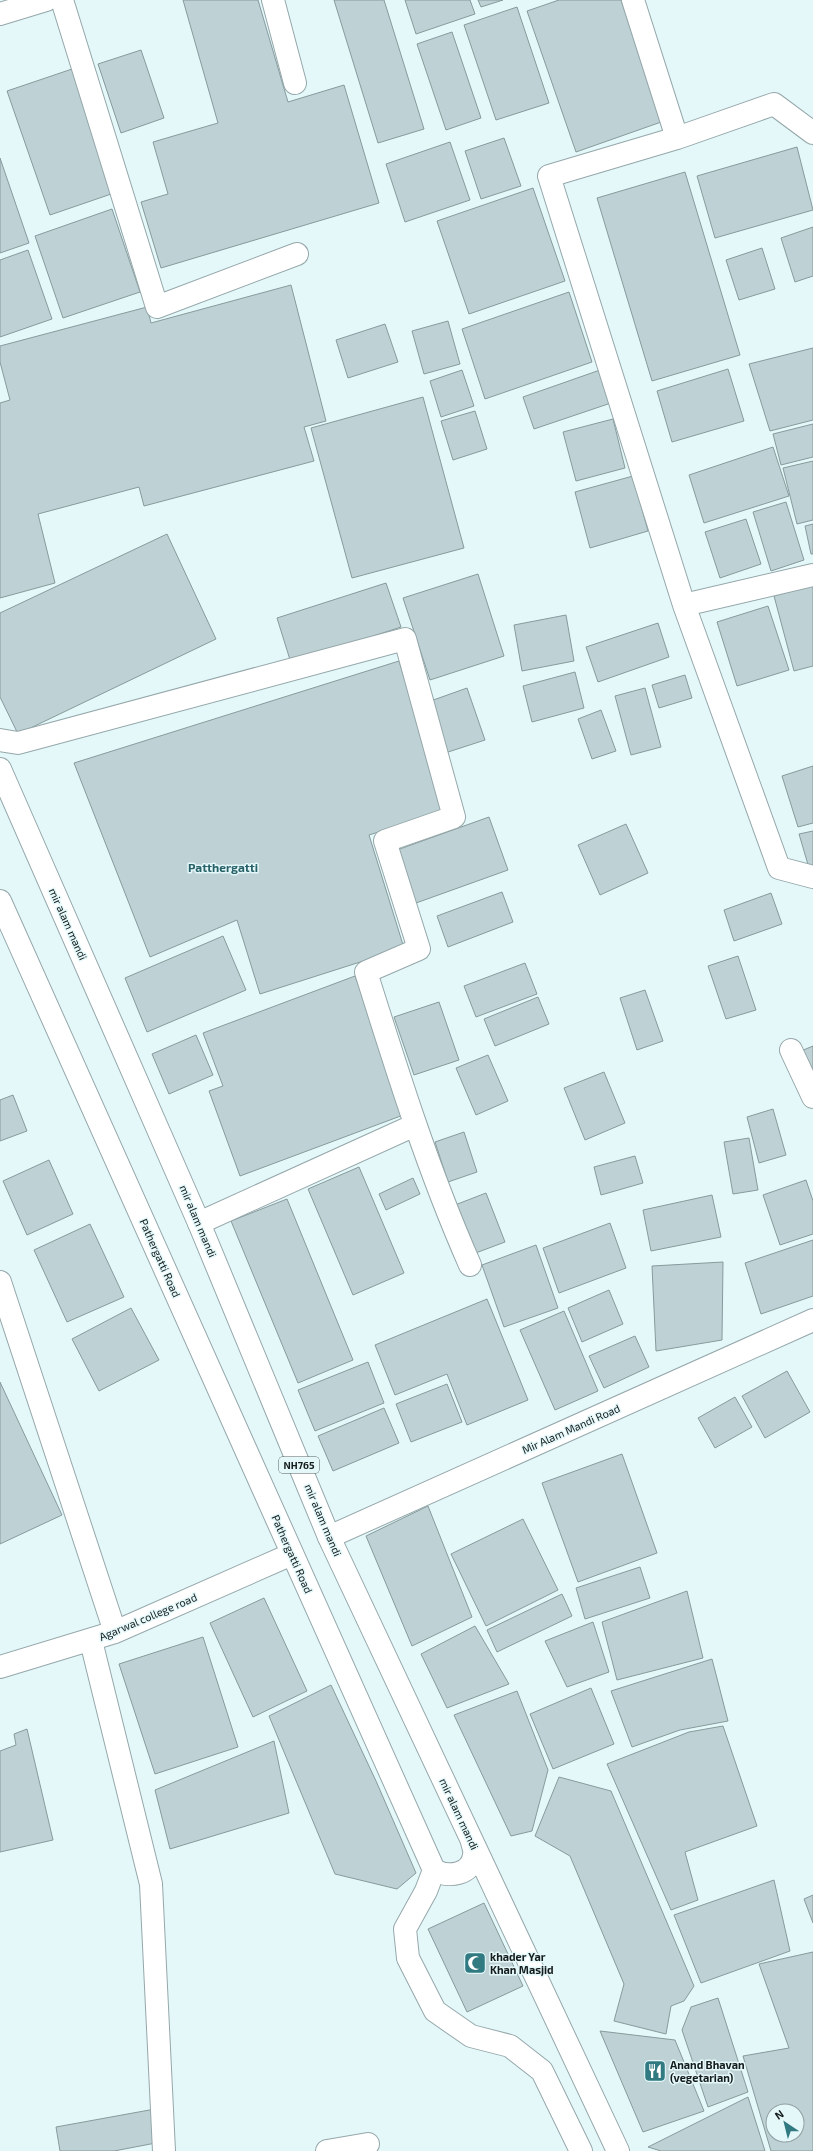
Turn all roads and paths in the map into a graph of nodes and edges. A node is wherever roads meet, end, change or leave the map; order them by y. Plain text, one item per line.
1 (46, 0) edge
2 (62, 0) edge
3 (273, 0) edge
4 (633, 0) edge
5 (0, 14) edge
6 (295, 83) dead end
7 (813, 133) edge
8 (677, 138) junction
9 (297, 254) dead end
10 (813, 575) edge
11 (684, 605) junction
12 (0, 740) edge
13 (0, 769) edge
14 (813, 877) edge
15 (0, 900) edge
16 (791, 1050) dead end
17 (813, 1097) edge
18 (415, 1125) junction
19 (199, 1223) junction
20 (470, 1265) dead end
21 (0, 1282) edge
22 (813, 1320) edge
23 (329, 1537) junction
24 (292, 1554) junction
25 (116, 1632) junction
26 (91, 1641) junction
27 (0, 1667) edge
28 (472, 1842) junction
29 (434, 1870) junction
30 (368, 2144) dead end
31 (164, 2151) edge
32 (327, 2151) edge
33 (581, 2151) edge
34 (618, 2151) edge

1 - 5 main road
2 - 9 main road
3 - 6 main road
4 - 8 main road
7 - 8 main road
8 - 11 main road
10 - 11 main road
11 - 14 main road
12 - 18 main road
13 - 19 main road, mir alam mandi / NH765
15 - 24 main road, Pathergatti Road
16 - 17 main road
18 - 19 main road
18 - 20 main road
19 - 23 main road, mir alam mandi / NH765
21 - 25 main road
22 - 23 main road, Mir Alam Mandi Road
23 - 28 main road, mir alam mandi / NH765
24 - 25 main road, Agarwal college road
24 - 29 main road, Pathergatti Road
25 - 26 main road, Agarwal college road
26 - 27 main road, Agarwal college road
26 - 31 main road
28 - 29 main road
28 - 34 main road, mir alam mandi / NH765
29 - 33 main road
30 - 32 main road

